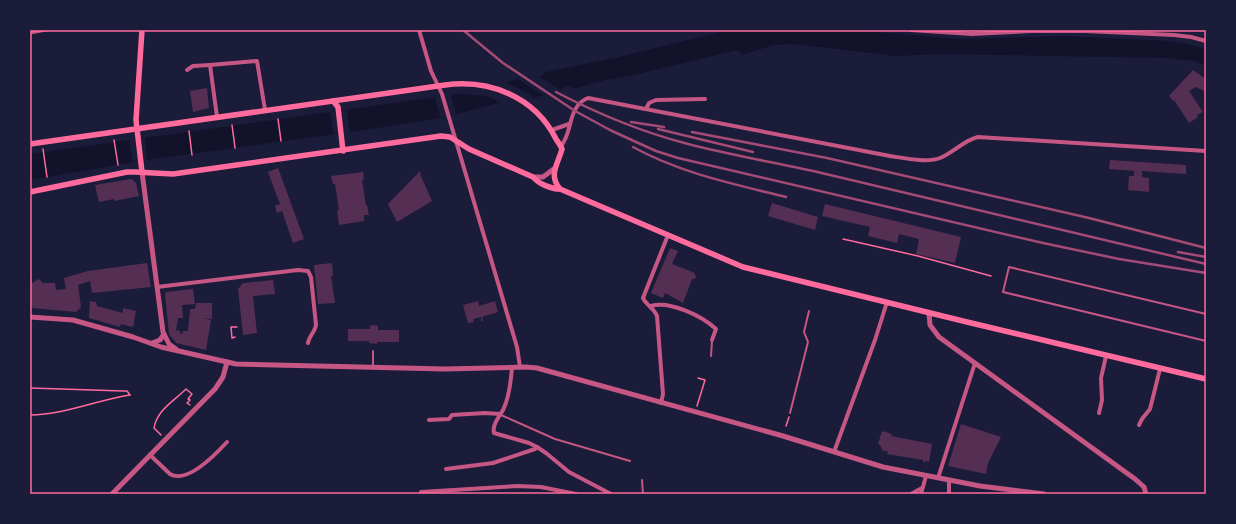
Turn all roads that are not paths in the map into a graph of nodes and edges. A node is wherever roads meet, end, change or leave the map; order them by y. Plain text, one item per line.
1 (46, 30) edge
2 (142, 30) edge
3 (418, 30) edge
4 (911, 30) edge
5 (30, 33) edge
6 (1206, 41) edge
7 (210, 65) junction
8 (187, 70) dead end
9 (439, 86) junction
10 (705, 99) dead end
11 (333, 101) junction
12 (646, 109) junction
13 (266, 110) junction
14 (217, 117) junction
15 (569, 124) junction
16 (136, 129) junction
17 (552, 130) junction
18 (455, 141) junction
19 (30, 144) edge
20 (561, 146) junction
21 (344, 151) junction
22 (1206, 151) edge
23 (555, 168) junction
24 (142, 172) junction
25 (532, 177) junction
26 (560, 189) junction
27 (30, 192) edge
28 (668, 235) junction
29 (157, 287) junction
30 (887, 302) junction
31 (651, 306) junction
32 (808, 311) dead end
33 (929, 313) junction
34 (1206, 314) edge
35 (30, 316) edge
36 (164, 334) junction
37 (712, 340) joint
38 (1206, 341) edge
39 (152, 343) junction
40 (308, 343) dead end
41 (181, 351) junction
42 (373, 352) dead end
43 (711, 356) dead end
44 (1106, 356) junction
45 (308, 360) dead end
46 (227, 362) junction
47 (975, 363) junction
48 (308, 366) junction
49 (373, 367) junction
50 (512, 367) junction
51 (520, 367) junction
52 (1160, 369) junction
53 (1206, 379) edge
54 (661, 403) junction
55 (790, 413) road end
56 (1099, 413) dead end
57 (500, 414) junction
58 (429, 420) dead end
59 (1139, 425) dead end
60 (227, 442) dead end
61 (537, 447) junction
62 (834, 452) junction
63 (150, 455) junction
64 (630, 461) dead end
65 (446, 469) dead end
66 (926, 476) junction
67 (938, 478) junction
68 (642, 480) dead end
69 (951, 480) junction
70 (922, 487) junction
71 (421, 492) dead end
72 (949, 492) edge
73 (112, 494) edge
74 (576, 494) edge
75 (611, 494) edge
76 (643, 494) edge
77 (911, 494) edge
78 (921, 494) edge
79 (1044, 494) edge
80 (1146, 494) edge

1 - 5 street
2 - 16 main road
3 - 9 street
4 - 6 street
7 - 8 street
7 - 13 street
7 - 14 street
9 - 11 main road
9 - 17 main road
9 - 18 street
10 - 12 street
11 - 13 main road
11 - 21 main road
12 - 15 street
12 - 22 street
13 - 14 main road
14 - 16 main road
15 - 17 street
15 - 20 street
16 - 19 main road
16 - 24 main road
17 - 20 main road
18 - 21 main road
18 - 25 main road
18 - 51 street
20 - 23 main road
21 - 24 main road
23 - 25 street
23 - 26 main road
24 - 27 main road
24 - 29 street
25 - 26 main road
26 - 28 main road
28 - 30 main road
28 - 31 street
29 - 36 street
29 - 40 street
30 - 33 main road
30 - 62 street
31 - 37 street
31 - 54 street
32 - 55 lane
33 - 44 main road
33 - 47 street
34 - 38 lane
35 - 39 street
36 - 39 street
36 - 41 street
37 - 43 lane
39 - 41 street
41 - 46 street
42 - 49 lane
44 - 52 main road
44 - 56 street
45 - 48 street
46 - 48 street
46 - 63 street
47 - 67 street
47 - 80 street
48 - 49 street
49 - 50 street
50 - 51 street
50 - 57 street
51 - 54 street
52 - 53 main road
52 - 59 street
54 - 62 street
57 - 58 street
57 - 61 street
57 - 64 lane
60 - 63 street
61 - 65 street
61 - 75 street
62 - 66 street
63 - 73 street
66 - 67 street
66 - 70 street
67 - 69 street
68 - 76 lane
69 - 72 street
69 - 79 street
70 - 77 street
70 - 78 street
71 - 74 street

